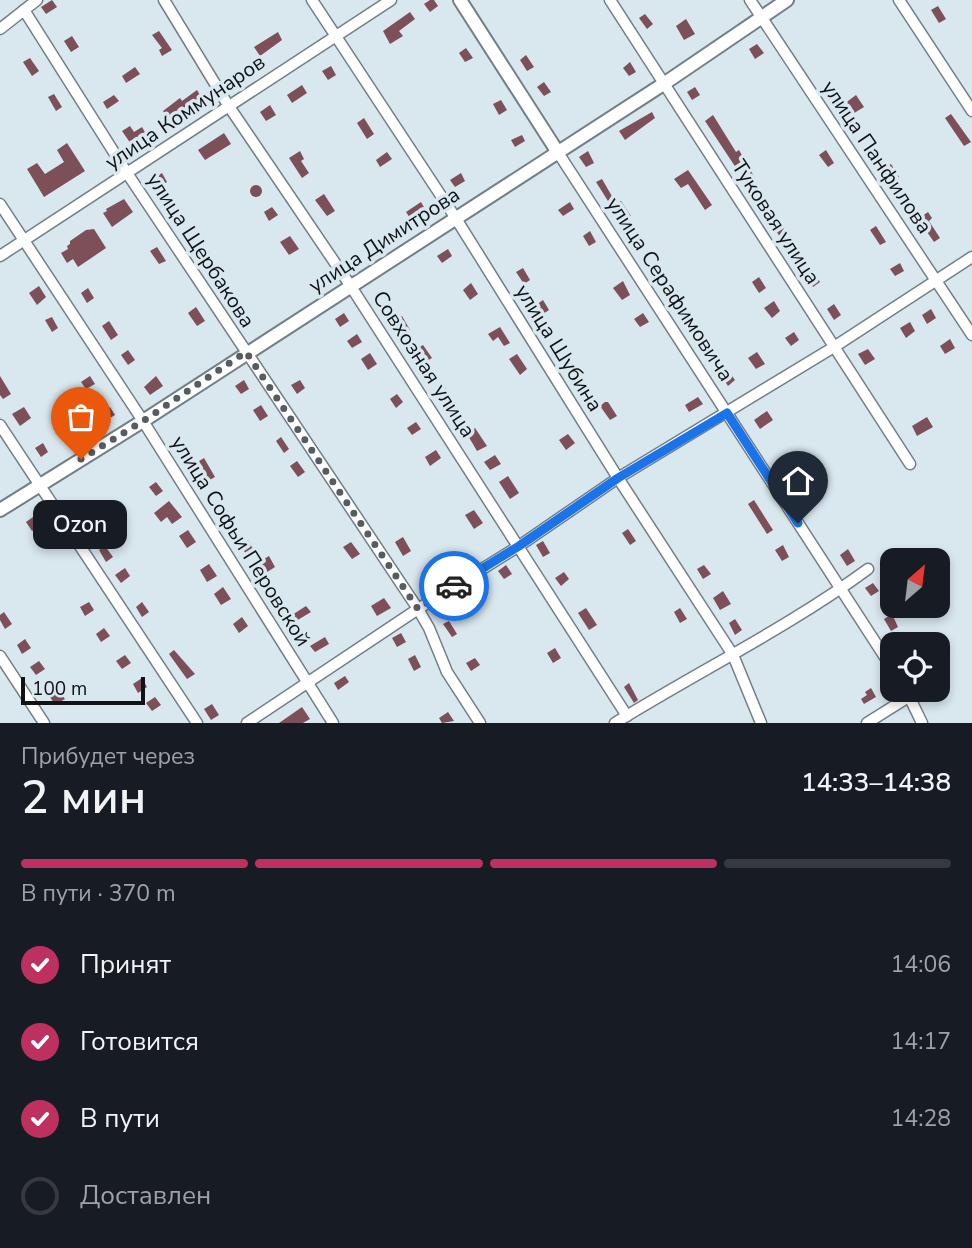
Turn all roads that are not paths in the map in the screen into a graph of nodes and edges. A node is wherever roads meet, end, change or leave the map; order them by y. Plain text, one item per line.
1 (37, 0) edge
2 (164, 0) edge
3 (312, 0) edge
4 (391, 0) edge
5 (460, 0) edge
6 (610, 0) edge
7 (750, 0) edge
8 (787, 0) edge
9 (899, 0) edge
10 (24, 10) junction
11 (762, 17) junction
12 (0, 29) edge
13 (337, 35) junction
14 (665, 83) junction
15 (228, 105) junction
16 (972, 111) edge
17 (557, 150) junction
18 (127, 173) junction
19 (0, 204) edge
20 (455, 217) junction
21 (24, 240) junction
22 (0, 256) edge
23 (972, 257) edge
24 (936, 281) junction
25 (350, 285) junction
26 (972, 335) edge
27 (834, 347) junction
28 (246, 352) junction
29 (727, 413) junction
30 (143, 421) junction
31 (0, 425) edge
32 (910, 464) dead end
33 (618, 478) junction
34 (40, 484) junction
35 (0, 510) edge
36 (519, 546) junction
37 (868, 569) dead end
38 (841, 589) junction
39 (418, 609) junction
40 (880, 649) edge
41 (733, 655) junction
42 (0, 656) edge
43 (308, 682) junction
44 (896, 702) edge
45 (912, 702) edge
46 (627, 716) junction
47 (44, 723) edge
48 (197, 723) edge
49 (247, 723) edge
50 (334, 723) edge
51 (480, 723) edge
52 (615, 723) edge
53 (761, 723) edge
54 (867, 723) edge
55 (922, 723) edge

1 - 10 street
2 - 15 street, Совхозная улица
3 - 13 street, улица Шубина
4 - 13 street, улица Коммунаров
5 - 17 street, улица Серафимовича
6 - 14 street, Туковая улица
7 - 11 street, улица Панфилова
8 - 11 street, улица Димитрова
9 - 16 street
10 - 12 street
10 - 18 street, улица Щербакова
11 - 14 street, улица Димитрова
11 - 24 street, улица Панфилова
13 - 15 street, улица Коммунаров
13 - 20 street, улица Шубина
14 - 17 street, улица Димитрова
14 - 27 street, Туковая улица
15 - 18 street, улица Коммунаров
15 - 25 street, Совхозная улица
17 - 20 street, улица Димитрова
17 - 29 street, улица Серафимовича
18 - 21 street, улица Коммунаров
18 - 28 street, улица Щербакова
19 - 21 street, улица Софьи Перовской
20 - 25 street, улица Димитрова
20 - 33 street, улица Шубина
21 - 22 street, улица Коммунаров
21 - 30 street, улица Софьи Перовской
23 - 24 street
24 - 26 street, улица Панфилова
24 - 27 street
25 - 28 street, улица Димитрова
25 - 36 street, Совхозная улица
27 - 29 street
27 - 32 street, Туковая улица
28 - 30 street, улица Димитрова
28 - 39 street, улица Щербакова
29 - 33 street
29 - 38 street, улица Серафимовича
30 - 34 street, улица Димитрова
30 - 43 street, улица Софьи Перовской
31 - 34 street
33 - 36 street
33 - 41 street, улица Шубина
34 - 35 street, улица Димитрова
34 - 48 street
36 - 39 street
36 - 46 street, Совхозная улица
37 - 38 street
38 - 40 street, улица Серафимовича
38 - 41 street
39 - 43 street
39 - 51 street, улица Щербакова
41 - 46 street
41 - 53 street, улица Шубина
42 - 47 street
43 - 49 street
43 - 50 street, улица Софьи Перовской
44 - 54 street
45 - 55 street
46 - 52 street

